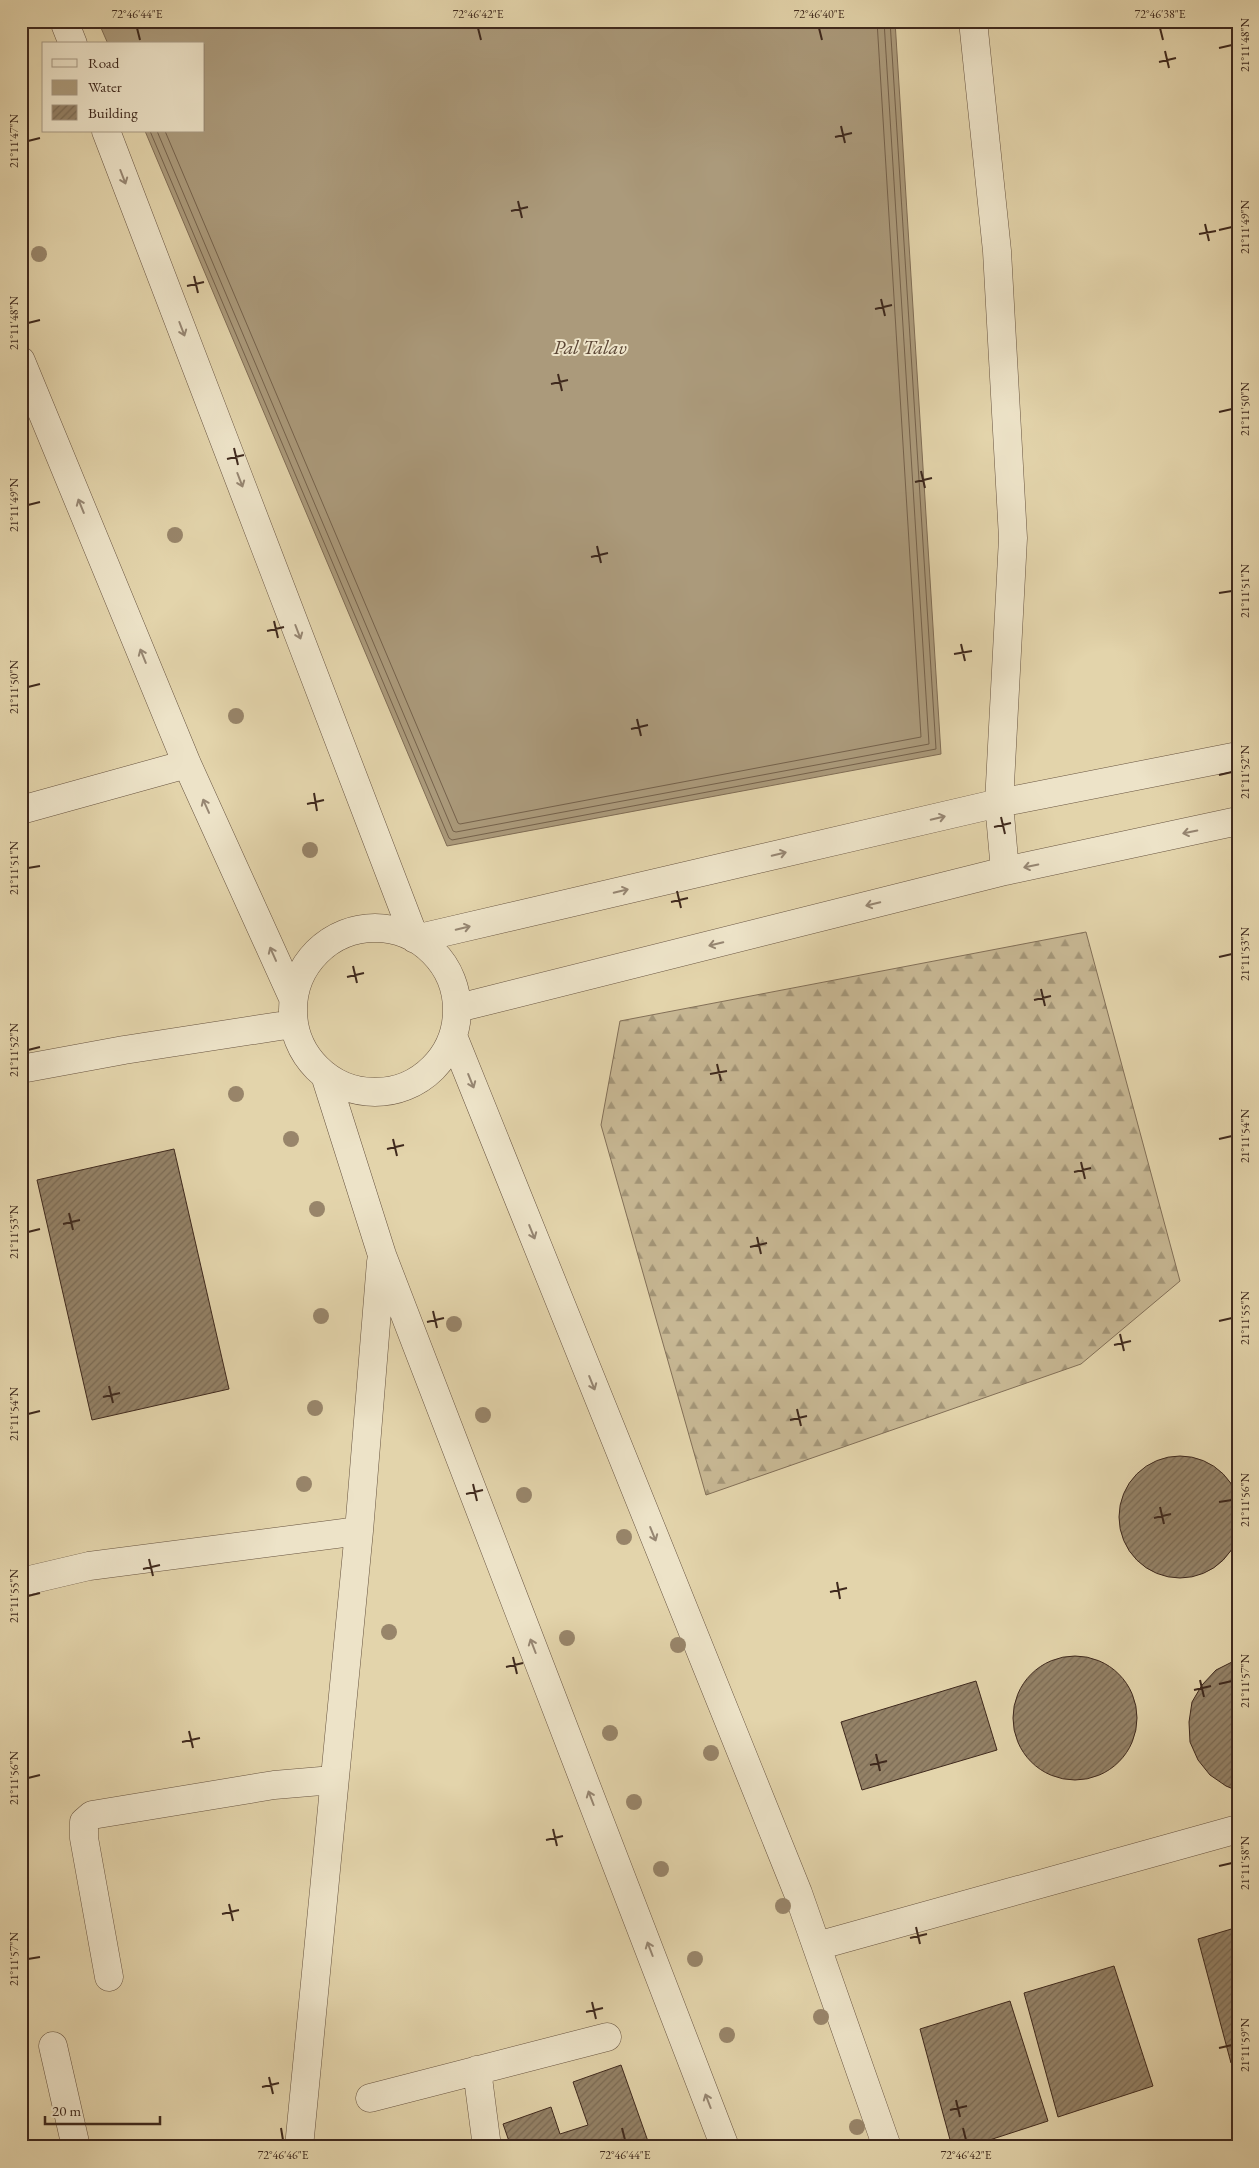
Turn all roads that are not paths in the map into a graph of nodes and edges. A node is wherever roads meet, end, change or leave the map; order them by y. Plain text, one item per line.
1 (64, 21) edge
2 (974, 21) edge
3 (71, 42) edge
4 (106, 132) edge
5 (21, 361) edge
6 (1238, 756) edge
7 (187, 764) junction
8 (1000, 803) junction
9 (21, 810) edge
10 (1238, 822) edge
11 (1005, 871) junction
12 (415, 939) junction
13 (458, 1008) junction
14 (293, 1011) junction
15 (453, 1036) junction
16 (21, 1070) edge
17 (325, 1075) junction
18 (382, 1255) junction
19 (358, 1531) junction
20 (21, 1582) edge
21 (333, 1780) junction
22 (1238, 1829) edge
23 (816, 1946) junction
24 (108, 1977) dead end
25 (607, 2036) dead end
26 (53, 2046) dead end
27 (477, 2070) junction
28 (370, 2098) dead end
29 (76, 2147) edge
30 (299, 2147) edge
31 (487, 2147) edge
32 (725, 2147) edge
33 (887, 2147) edge

1 - 3 street
2 - 8 street
4 -> 12 street
7 -> 5 street
6 - 8 street
7 - 9 street
14 -> 7 street
8 - 11 street
12 -> 8 street
10 -> 11 street
11 -> 13 street
12 - 13 street
12 - 14 street
13 - 15 street
14 - 16 street
14 - 17 street
15 - 17 street
15 -> 23 street
17 - 18 street
18 - 19 street
32 -> 18 street
19 - 20 street
19 - 21 street
21 - 24 street
21 - 30 street
22 - 23 street
23 - 33 street
25 - 27 street
26 - 29 street
27 - 28 street
27 - 31 street

